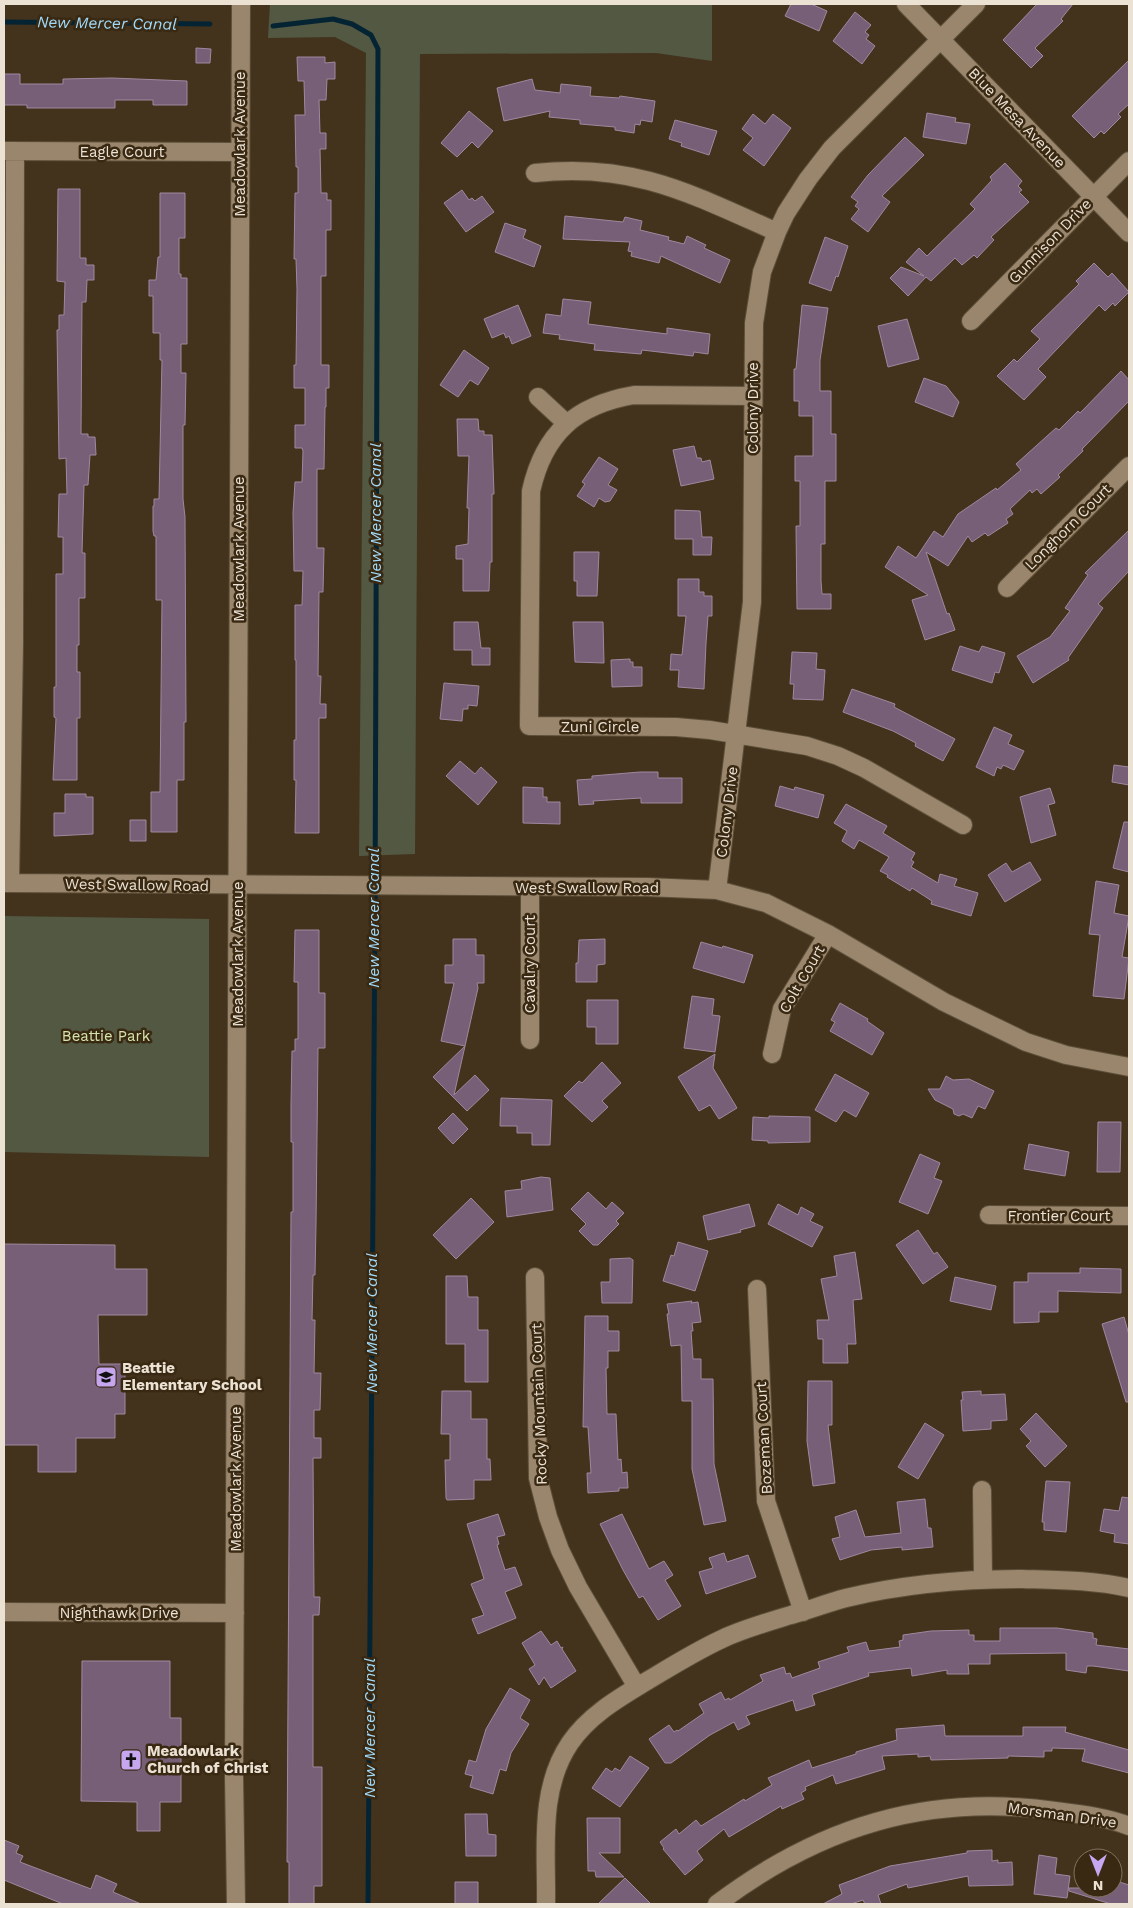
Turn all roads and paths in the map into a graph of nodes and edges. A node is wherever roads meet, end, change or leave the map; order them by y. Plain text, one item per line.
1 (241, 4) edge
2 (906, 4) edge
3 (976, 4) edge
4 (940, 39) junction
5 (10, 151) edge
6 (240, 152) junction
7 (1129, 161) edge
8 (535, 173) dead end
9 (1093, 196) junction
10 (777, 232) junction
11 (1129, 233) edge
12 (971, 321) dead end
13 (753, 396) junction
14 (538, 397) dead end
15 (9, 401) edge
16 (566, 424) junction
17 (1129, 466) edge
18 (1007, 588) dead end
19 (9, 644) edge
20 (736, 734) junction
21 (963, 825) dead end
22 (7, 883) edge
23 (238, 886) junction
24 (530, 888) junction
25 (717, 890) junction
26 (828, 934) junction
27 (530, 1040) dead end
28 (772, 1054) dead end
29 (1129, 1067) edge
30 (989, 1215) dead end
31 (1129, 1216) edge
32 (536, 1277) dead end
33 (757, 1289) dead end
34 (982, 1490) dead end
35 (983, 1579) junction
36 (1129, 1588) edge
37 (4, 1612) edge
38 (803, 1612) junction
39 (235, 1613) junction
40 (637, 1687) junction
41 (1129, 1826) edge
42 (236, 1904) edge
43 (546, 1904) edge
44 (717, 1904) edge

1 - 6 street, Meadowlark Avenue
2 - 4 street, Blue Mesa Avenue
3 - 4 street, Colony Drive
4 - 9 street, Blue Mesa Avenue
4 - 10 street, Colony Drive
5 - 6 street, Eagle Court
5 - 15 street
6 - 23 street, Meadowlark Avenue
7 - 9 street, Gunnison Drive
8 - 10 street
9 - 11 street, Blue Mesa Avenue
9 - 12 street, Gunnison Drive
10 - 13 street, Colony Drive
13 - 16 street, Zuni Circle
13 - 20 street, Colony Drive
14 - 16 street
15 - 19 street
16 - 20 street, Zuni Circle
17 - 18 street, Longhorn Court
19 - 22 street
20 - 21 street, Zuni Circle
20 - 25 street, Colony Drive
22 - 23 street, West Swallow Road
23 - 24 street, West Swallow Road
23 - 39 street, Meadowlark Avenue
24 - 25 street, West Swallow Road
24 - 27 street, Cavalry Court
25 - 26 street, West Swallow Road
26 - 28 street, Colt Court
26 - 29 street, West Swallow Road
30 - 31 street, Frontier Court
32 - 40 street, Rocky Mountain Court
33 - 38 street, Bozeman Court
34 - 35 street
35 - 36 street
35 - 38 street
37 - 39 street, Nighthawk Drive
38 - 40 street
39 - 42 street, Meadowlark Avenue
40 - 43 street
41 - 44 street, Morsman Drive

